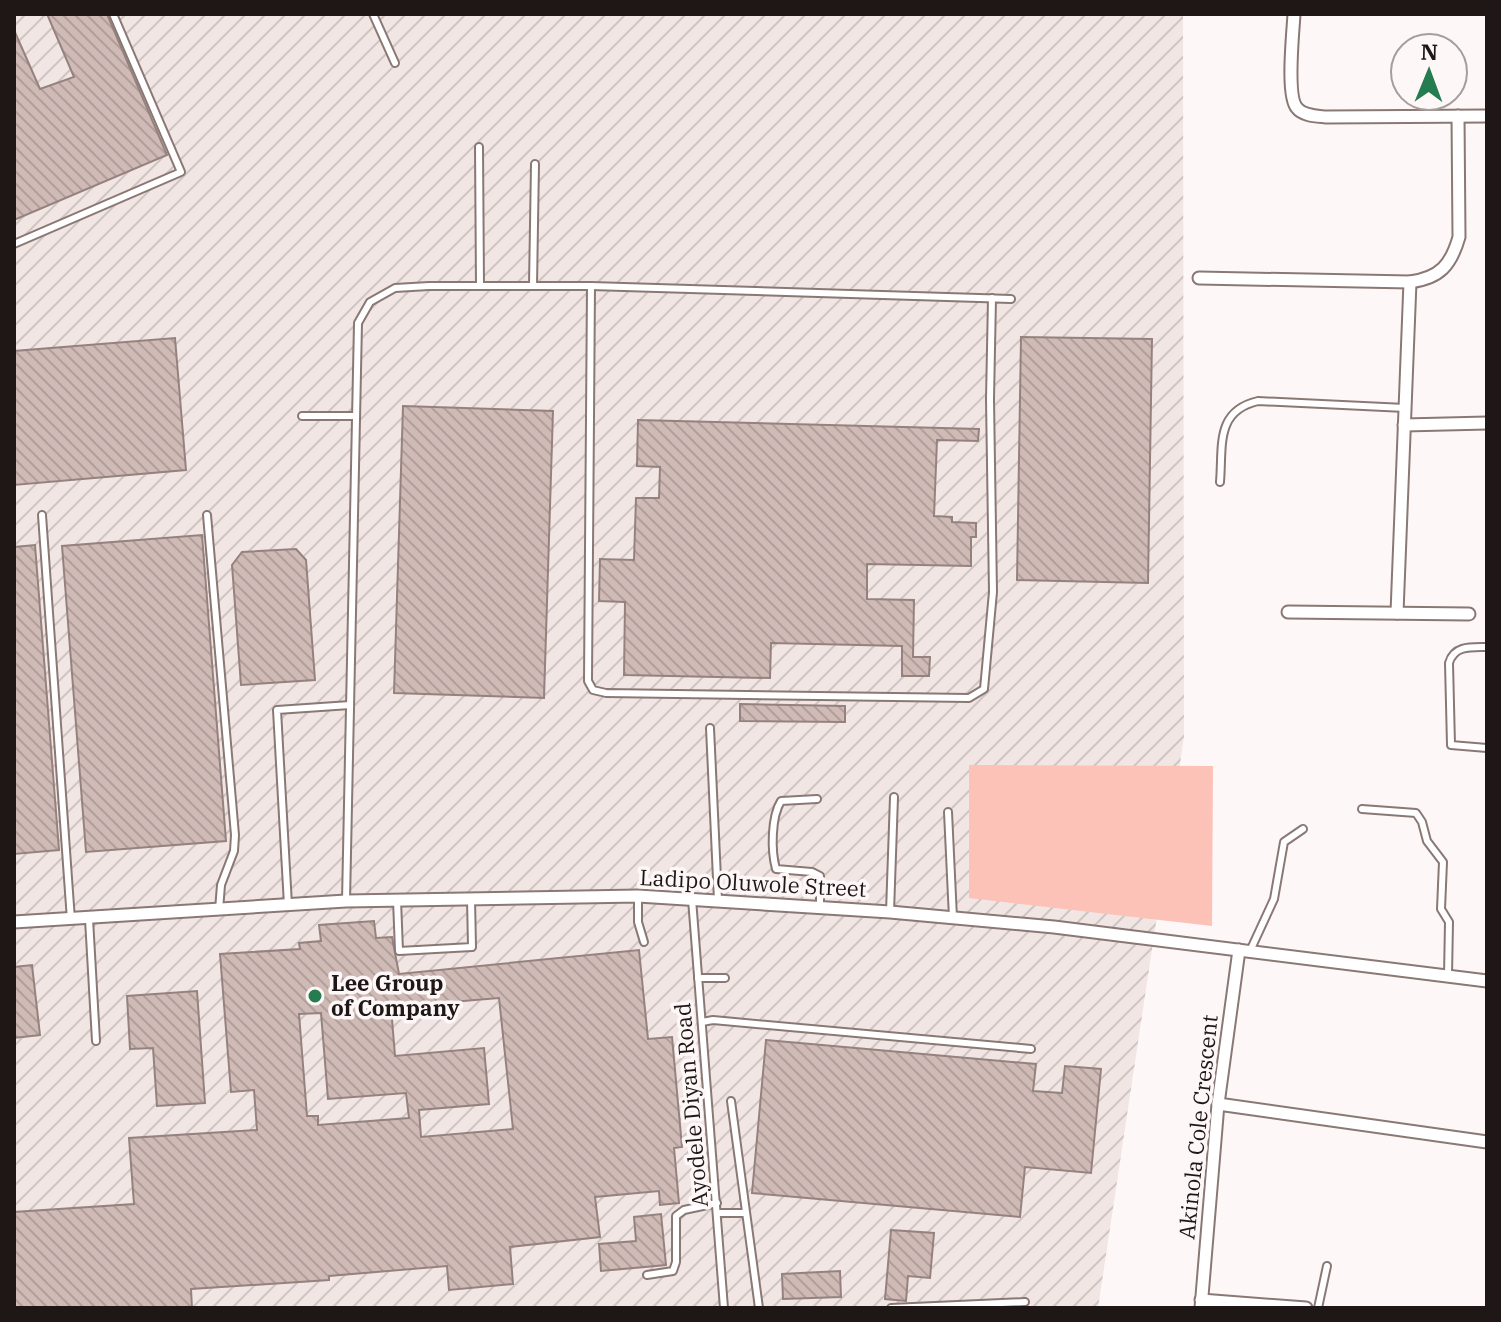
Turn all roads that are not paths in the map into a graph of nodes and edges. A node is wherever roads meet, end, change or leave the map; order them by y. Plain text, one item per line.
1 (113, 14) edge
2 (373, 14) edge
3 (1294, 14) edge
4 (395, 63) dead end
5 (1458, 116) junction
6 (1487, 116) edge
7 (479, 147) dead end
8 (535, 164) dead end
9 (14, 244) edge
10 (1199, 278) dead end
11 (1410, 282) junction
12 (480, 286) junction
13 (533, 286) junction
14 (591, 286) junction
15 (992, 298) junction
16 (1011, 299) dead end
17 (1405, 408) junction
18 (302, 416) dead end
19 (356, 416) junction
20 (1487, 423) edge
21 (1404, 425) junction
22 (1220, 482) dead end
23 (42, 515) dead end
24 (207, 515) dead end
25 (1288, 612) dead end
26 (1397, 613) junction
27 (1469, 614) dead end
28 (1487, 647) edge
29 (350, 705) junction
30 (710, 728) dead end
31 (1487, 748) edge
32 (894, 797) dead end
33 (817, 799) dead end
34 (1362, 809) dead end
35 (948, 812) dead end
36 (1303, 829) dead end
37 (638, 896) junction
38 (471, 898) junction
39 (692, 899) junction
40 (397, 900) junction
41 (718, 900) junction
42 (346, 901) junction
43 (288, 905) junction
44 (820, 907) junction
45 (219, 910) junction
46 (890, 912) junction
47 (953, 918) junction
48 (89, 919) junction
49 (71, 920) junction
50 (14, 922) edge
51 (644, 942) dead end
52 (1244, 950) junction
53 (1448, 976) junction
54 (698, 978) junction
55 (725, 978) dead end
56 (1487, 981) edge
57 (702, 1022) junction
58 (96, 1041) dead end
59 (1031, 1049) dead end
60 (731, 1101) dead end
61 (1218, 1104) junction
62 (1487, 1142) edge
63 (717, 1203) junction
64 (718, 1213) junction
65 (745, 1213) junction
66 (1327, 1266) dead end
67 (647, 1275) dead end
68 (1025, 1302) dead end
69 (1201, 1304) edge
70 (724, 1308) edge
71 (759, 1308) edge
72 (891, 1308) edge
73 (1306, 1308) edge
74 (1318, 1308) edge

1 - 9 lane
2 - 4 lane
3 - 5 street
5 - 6 street
5 - 11 street
7 - 12 lane
8 - 13 lane
10 - 11 street
11 - 17 street
12 - 13 lane
12 - 19 lane
13 - 14 lane
14 - 15 lane
14 - 15 lane
15 - 16 lane
17 - 21 street
17 - 22 lane
18 - 19 lane
19 - 29 lane
20 - 21 street
21 - 26 street
23 - 49 lane
24 - 45 lane
25 - 26 street
26 - 27 street
28 - 31 lane
29 - 42 lane
29 - 43 lane
30 - 41 lane
32 - 46 lane
33 - 44 lane
34 - 53 lane
35 - 47 lane
36 - 52 lane
37 - 38 street, Ladipo Oluwole Street
37 - 39 street, Ladipo Oluwole Street
37 - 51 lane
38 - 40 street, Ladipo Oluwole Street
38 - 40 lane
39 - 41 street, Ladipo Oluwole Street
39 - 54 lane, Ayodele Diyan Road
40 - 42 street, Ladipo Oluwole Street
41 - 44 street, Ladipo Oluwole Street
42 - 43 street, Ladipo Oluwole Street
43 - 45 street, Ladipo Oluwole Street
44 - 46 street, Ladipo Oluwole Street
45 - 48 street, Ladipo Oluwole Street
46 - 47 street, Ladipo Oluwole Street
47 - 52 street, Ladipo Oluwole Street
48 - 49 street, Ladipo Oluwole Street
48 - 58 lane
49 - 50 street, Ladipo Oluwole Street
52 - 53 street, Ladipo Oluwole Street
52 - 61 street, Akinola Cole Crescent
53 - 56 street, Ladipo Oluwole Street
54 - 55 lane
54 - 57 lane, Ayodele Diyan Road
57 - 59 lane
57 - 63 lane, Ayodele Diyan Road
60 - 65 lane
61 - 62 street
61 - 69 street, Akinola Cole Crescent
63 - 64 lane, Ayodele Diyan Road
63 - 67 lane
64 - 65 lane
64 - 70 lane, Ayodele Diyan Road
65 - 71 lane
66 - 74 lane
68 - 72 lane
69 - 73 street

